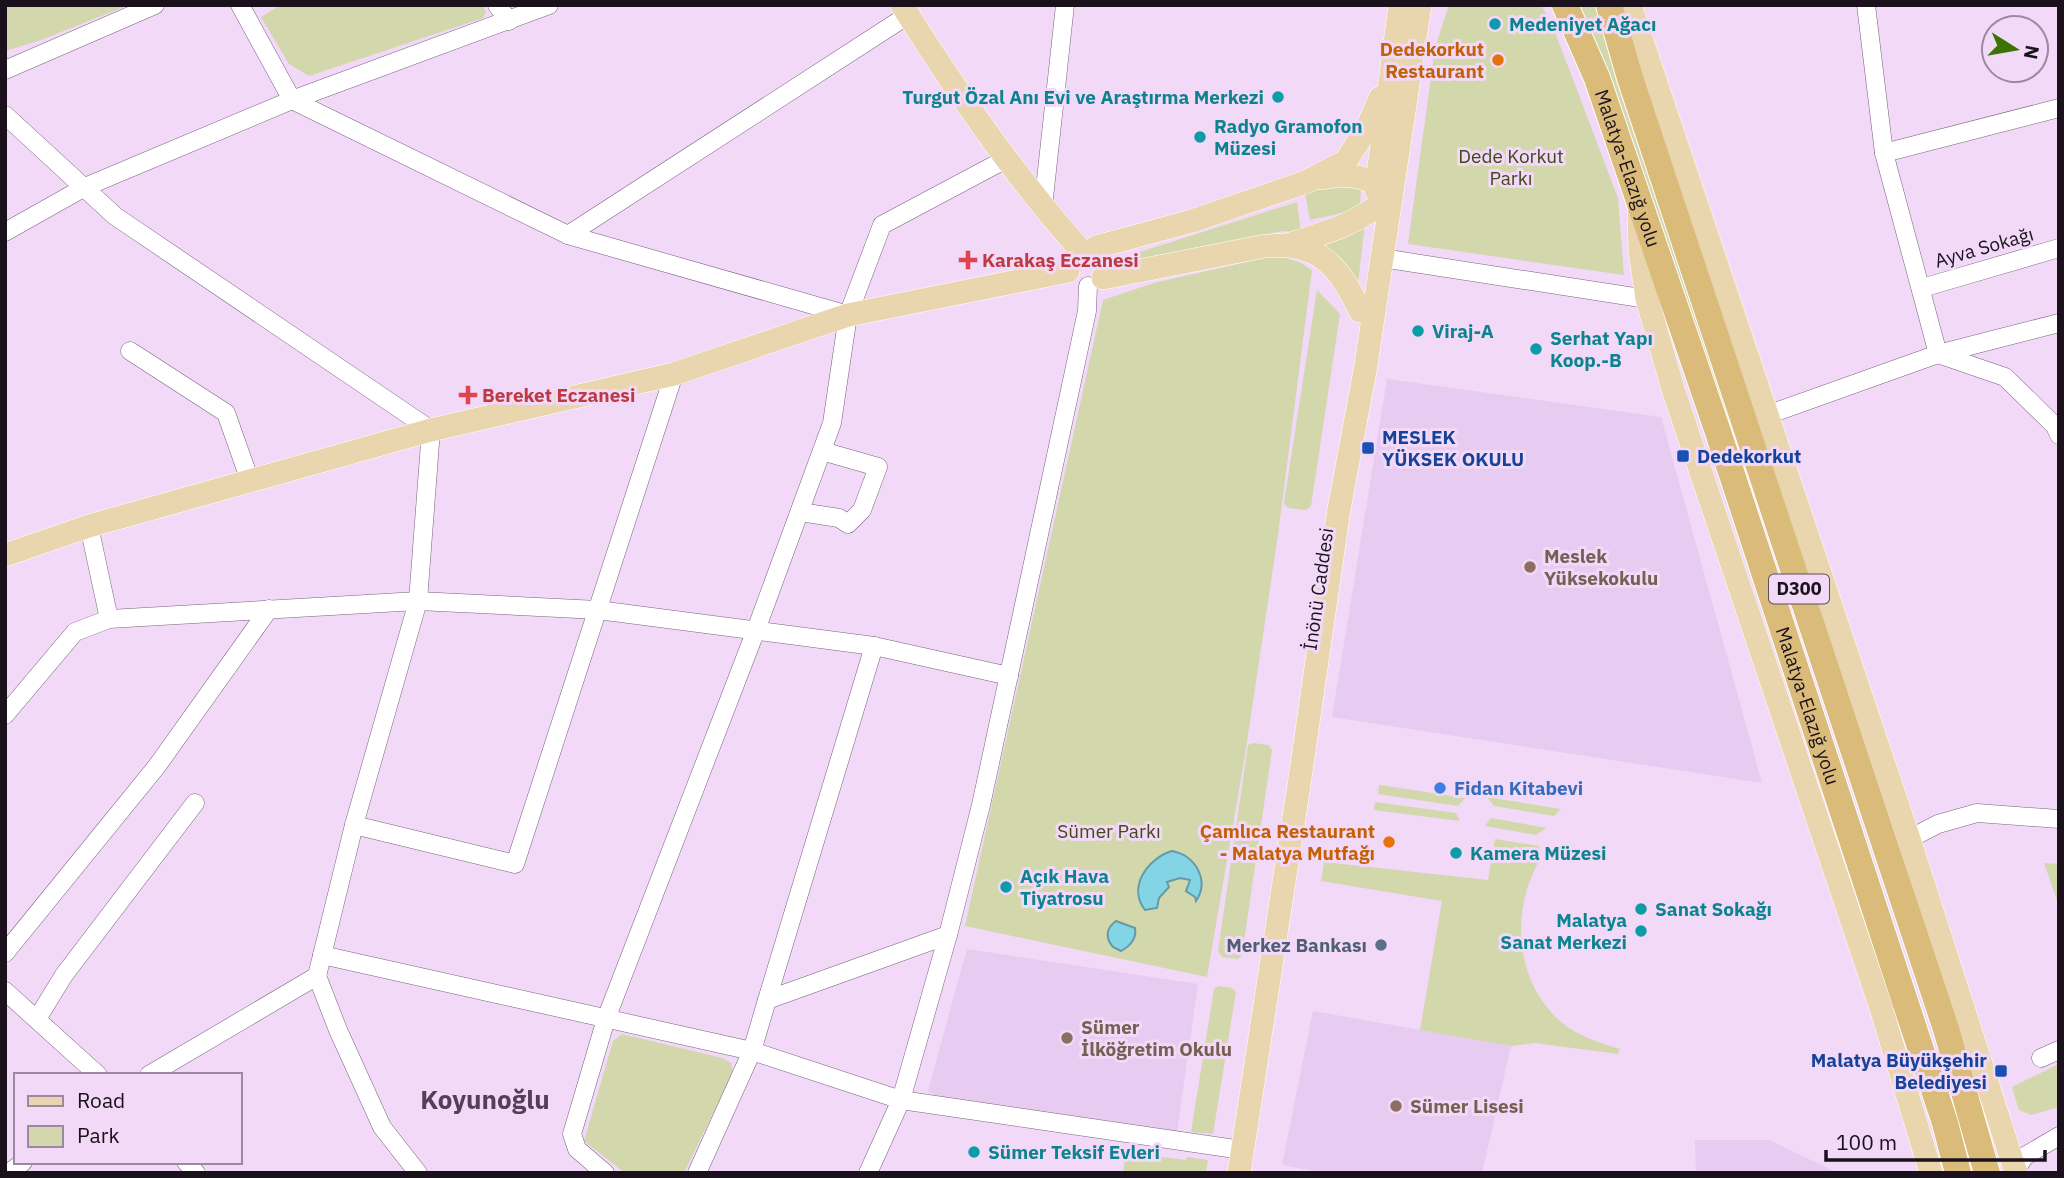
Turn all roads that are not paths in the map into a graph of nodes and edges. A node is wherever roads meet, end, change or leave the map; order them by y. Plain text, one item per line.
1 (155, 5) edge
2 (240, 5) edge
3 (497, 5) edge
4 (549, 5) edge
5 (1065, 5) edge
6 (1564, 5) edge
7 (1609, 5) edge
8 (1630, 5) edge
9 (1866, 5) edge
10 (1415, 7) edge
11 (905, 10) edge
12 (509, 21) junction
13 (5, 70) edge
14 (1391, 73) junction
15 (292, 100) junction
16 (2059, 108) edge
17 (5, 115) edge
18 (1884, 153) junction
19 (1006, 159) junction
20 (1308, 181) junction
21 (85, 187) junction
22 (1381, 197) junction
23 (1638, 200) junction
24 (1043, 207) junction
25 (5, 232) edge
26 (568, 235) junction
27 (1287, 244) junction
28 (1087, 247) junction
29 (2059, 248) edge
30 (1382, 258) junction
31 (1068, 271) junction
32 (1096, 282) junction
33 (1922, 288) junction
34 (1647, 299) junction
35 (1360, 311) junction
36 (849, 315) junction
37 (2059, 323) edge
38 (131, 351) dead end
39 (1938, 354) junction
40 (674, 374) junction
41 (1767, 415) junction
42 (2057, 428) edge
43 (431, 430) junction
44 (822, 451) junction
45 (250, 481) junction
46 (800, 512) junction
47 (89, 526) junction
48 (5, 555) edge
49 (418, 601) junction
50 (269, 609) junction
51 (598, 610) junction
52 (108, 619) junction
53 (756, 631) junction
54 (874, 646) junction
55 (1009, 676) junction
56 (5, 715) edge
57 (195, 803) dead end
58 (2059, 819) edge
59 (354, 825) junction
60 (1909, 839) junction
61 (948, 935) junction
62 (5, 953) edge
63 (322, 955) junction
64 (317, 976) junction
65 (5, 991) edge
66 (767, 1000) junction
67 (37, 1019) junction
68 (606, 1019) junction
69 (2059, 1050) edge
70 (752, 1051) junction
71 (2041, 1058) dead end
72 (96, 1073) edge
73 (152, 1073) edge
74 (901, 1100) junction
75 (1945, 1123) junction
76 (2059, 1136) edge
77 (1238, 1157) edge
78 (2016, 1171) edge
79 (418, 1173) edge
80 (605, 1173) edge
81 (697, 1173) edge
82 (868, 1173) edge
83 (1229, 1173) edge
84 (1931, 1173) edge
85 (1950, 1173) edge
86 (1958, 1173) edge
87 (1987, 1173) edge

1 - 13 street
2 - 15 street
3 - 12 street
4 - 12 street
5 - 24 street
6 - 23 highway, Malatya-Elazığ yolu / D300
7 - 87 highway, Malatya-Elazığ yolu / D300
8 - 41 main road
9 - 18 street
10 - 14 main road, İnönü Caddesi
10 - 22 main road
11 - 19 main road
11 - 26 street
12 - 15 street
14 - 20 main road
14 - 22 main road, İnönü Caddesi
15 - 21 street
15 - 26 street
16 - 18 street
17 - 21 street
18 - 33 street
19 - 24 main road
19 - 36 street
20 - 22 main road
20 - 28 main road
21 - 25 street
21 - 43 street
22 - 27 main road
22 - 30 main road, İnönü Caddesi
22 - 35 main road, İnönü Caddesi
23 - 34 main road
23 - 75 highway, Malatya-Elazığ yolu / D300
24 - 28 main road
26 - 36 street
27 - 32 main road
27 - 35 main road
28 - 31 main road
28 - 32 main road
29 - 33 street, Ayva Sokağı
30 - 34 street
30 - 77 main road, İnönü Caddesi
31 - 32 main road
31 - 36 main road
32 - 55 street
33 - 39 street
34 - 84 main road
35 - 77 main road, İnönü Caddesi
36 - 40 main road
36 - 44 street
37 - 39 street
38 - 45 street
39 - 41 street
39 - 42 street
40 - 43 main road
40 - 51 street
41 - 60 main road
43 - 45 main road
43 - 49 street
44 - 46 street
44 - 46 street
45 - 47 main road
46 - 53 street
47 - 48 main road
47 - 52 street
49 - 50 street
49 - 51 street
49 - 59 street
50 - 52 street
50 - 62 street
51 - 53 street
51 - 59 street
52 - 56 street
53 - 54 street
53 - 68 street
54 - 55 street
54 - 66 street
55 - 61 street
57 - 67 street
58 - 60 street
59 - 63 street
60 - 78 main road
61 - 66 street
61 - 74 street
63 - 64 street
63 - 68 street
64 - 73 street
64 - 79 street
65 - 67 street
66 - 70 street
67 - 72 street
68 - 70 street
68 - 80 street
69 - 71 street
70 - 74 street
70 - 81 street
74 - 77 street
74 - 82 street
75 - 85 main road
75 - 86 highway, Malatya-Elazığ yolu / D300
76 - 78 street
77 - 83 main road, İnönü Caddesi

